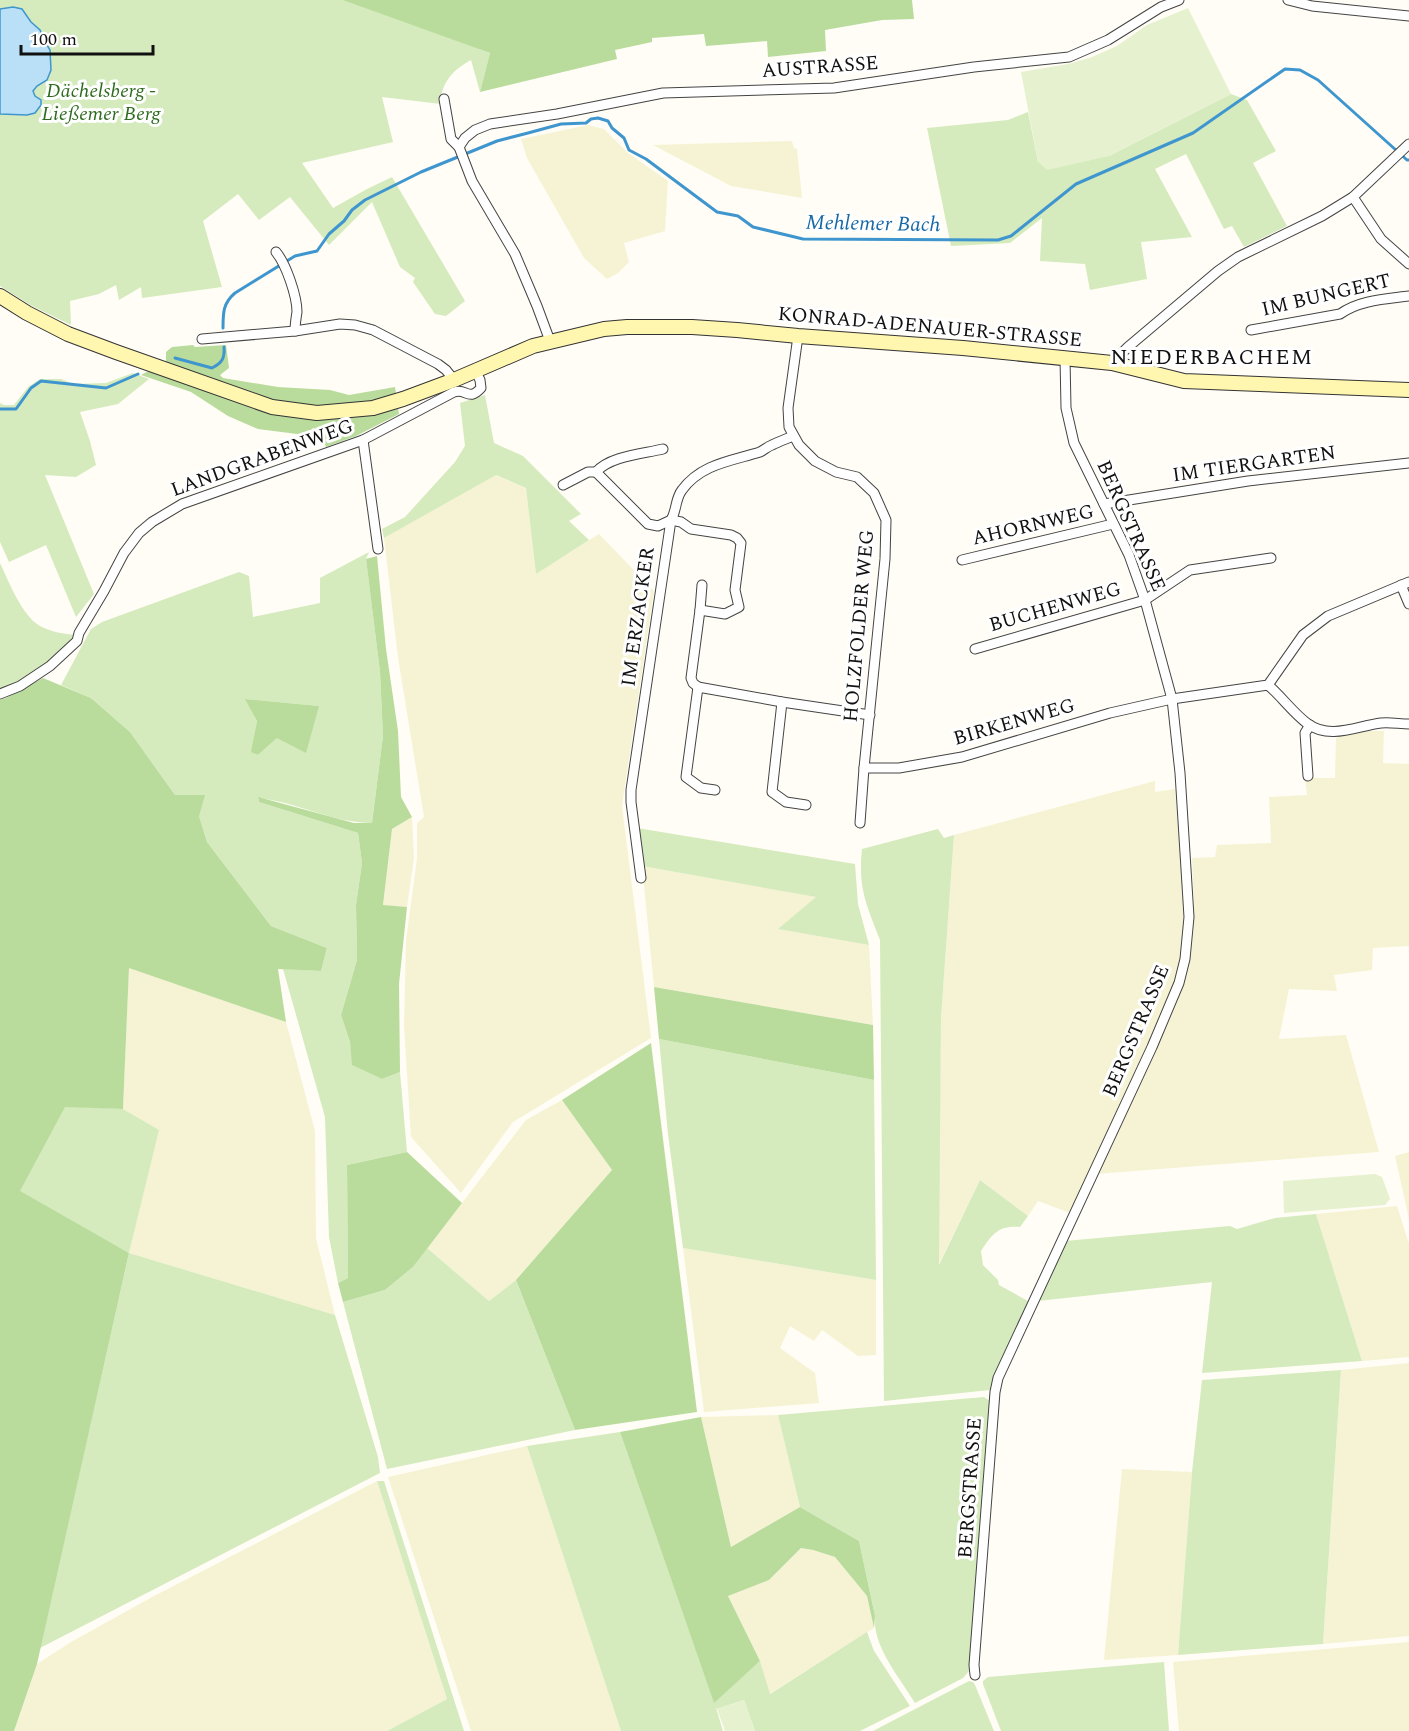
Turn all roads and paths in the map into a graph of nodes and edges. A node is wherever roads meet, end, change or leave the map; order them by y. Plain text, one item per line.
1 (1179, 0) edge
2 (1288, 0) edge
3 (1409, 16) edge
4 (444, 99) dead end
5 (1408, 145) edge
6 (459, 149) junction
7 (1353, 197) junction
8 (281, 260) dead end
9 (1409, 264) edge
10 (0, 296) edge
11 (1409, 296) edge
12 (1251, 330) dead end
13 (295, 331) junction
14 (798, 336) junction
15 (202, 339) dead end
16 (550, 341) junction
17 (1065, 358) junction
18 (1112, 363) junction
19 (475, 370) junction
20 (454, 380) junction
21 (1409, 390) edge
22 (793, 436) junction
23 (363, 440) junction
24 (663, 449) dead end
25 (1409, 463) edge
26 (596, 472) junction
27 (563, 485) dead end
28 (1104, 504) junction
29 (671, 520) junction
30 (1113, 524) junction
31 (378, 549) dead end
32 (1270, 558) dead end
33 (962, 560) dead end
34 (1405, 583) edge
35 (702, 585) dead end
36 (1145, 600) junction
37 (1409, 604) edge
38 (700, 610) junction
39 (975, 649) dead end
40 (1268, 685) junction
41 (698, 687) junction
42 (0, 694) edge
43 (1172, 699) junction
44 (782, 702) junction
45 (870, 715) junction
46 (1409, 724) edge
47 (1310, 725) junction
48 (864, 768) junction
49 (1308, 776) dead end
50 (715, 790) dead end
51 (806, 805) dead end
52 (860, 823) dead end
53 (641, 878) dead end
54 (975, 1675) dead end

1 - 6 street, AUSTRASSE
2 - 3 street
4 - 6 street
5 - 7 street
6 - 16 street
7 - 9 street, IM BUNGERT
7 - 18 street
8 - 13 street
10 - 20 main road, KONRAD-ADENAUER-STRASSE
11 - 12 street, IM BUNGERT
13 - 15 street
13 - 20 street
14 - 16 main road, KONRAD-ADENAUER-STRASSE
14 - 17 main road, KONRAD-ADENAUER-STRASSE
14 - 22 street
16 - 19 main road, KONRAD-ADENAUER-STRASSE
17 - 18 main road, KONRAD-ADENAUER-STRASSE
17 - 28 street, BERGSTRASSE
18 - 21 main road, KONRAD-ADENAUER-STRASSE
19 - 20 main road, KONRAD-ADENAUER-STRASSE
19 - 23 street, LANDGRABENWEG
22 - 29 street, IM ERZACKER
22 - 45 street, HOLZFOLDER WEG
23 - 31 street
23 - 42 street, LANDGRABENWEG
24 - 26 street
25 - 28 street, IM TIERGARTEN
26 - 27 street
26 - 29 street
28 - 30 street, BERGSTRASSE
29 - 38 street
29 - 53 street, IM ERZACKER
30 - 33 street, AHORNWEG
30 - 36 street, BERGSTRASSE
32 - 36 street, BUCHENWEG
34 - 37 street
34 - 40 street
35 - 38 street
36 - 39 street, BUCHENWEG
36 - 43 street, BERGSTRASSE
38 - 41 street
40 - 43 street, BIRKENWEG
40 - 47 street
41 - 44 street
41 - 50 street
43 - 48 street, BIRKENWEG
43 - 54 street, BERGSTRASSE
44 - 45 street
44 - 51 street
45 - 48 street, HOLZFOLDER WEG
46 - 47 street
47 - 49 street
48 - 52 street, HOLZFOLDER WEG

